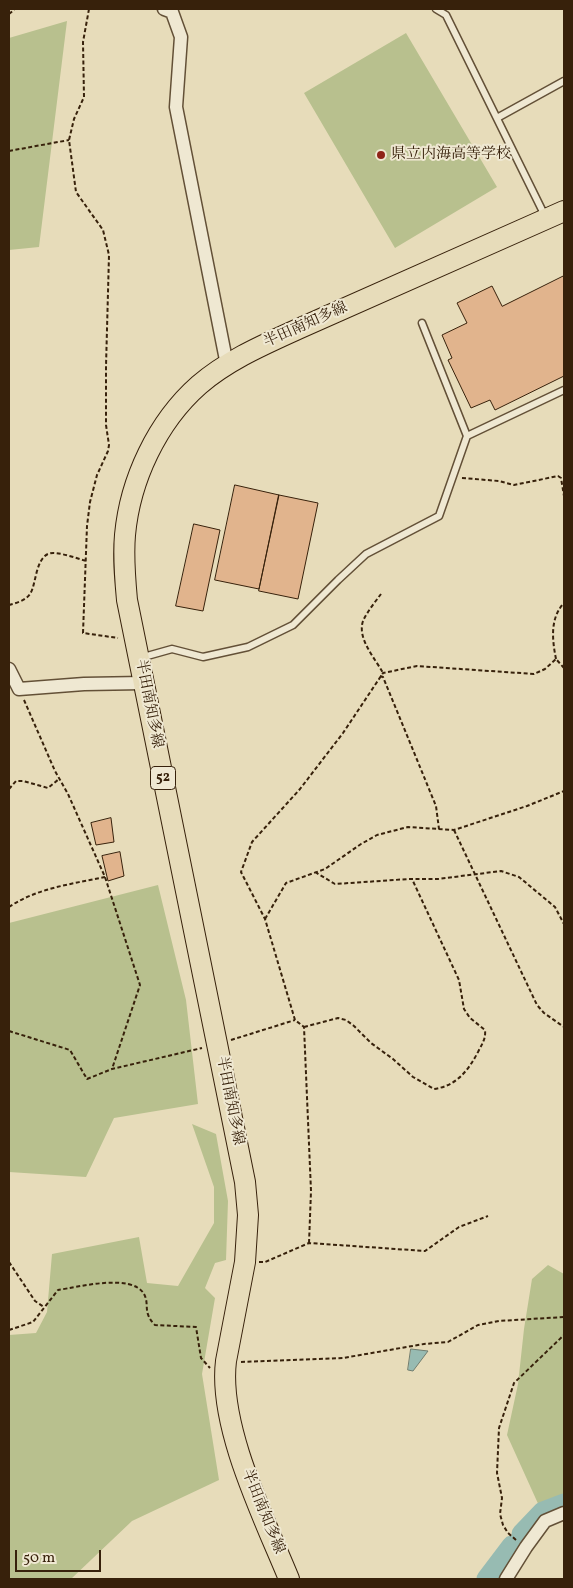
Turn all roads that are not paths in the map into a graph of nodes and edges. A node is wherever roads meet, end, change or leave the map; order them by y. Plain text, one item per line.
1 (164, 9) edge
2 (436, 9) edge
3 (564, 81) edge
4 (497, 118) junction
5 (555, 215) edge
6 (422, 323) dead end
7 (227, 364) junction
8 (564, 390) edge
9 (467, 436) junction
10 (137, 649) junction
11 (9, 669) edge
12 (143, 683) junction
13 (564, 1513) edge
14 (289, 1579) edge
15 (506, 1579) edge

1 - 7 street
2 - 4 lane
3 - 4 lane
4 - 5 lane
5 - 7 main road, 半田南知多線 / 52
6 - 9 lane
7 - 10 main road, 半田南知多線 / 52
8 - 9 lane
9 - 10 lane
10 - 12 main road, 半田南知多線 / 52
11 - 12 street
12 - 14 main road, 半田南知多線 / 52
13 - 15 street

